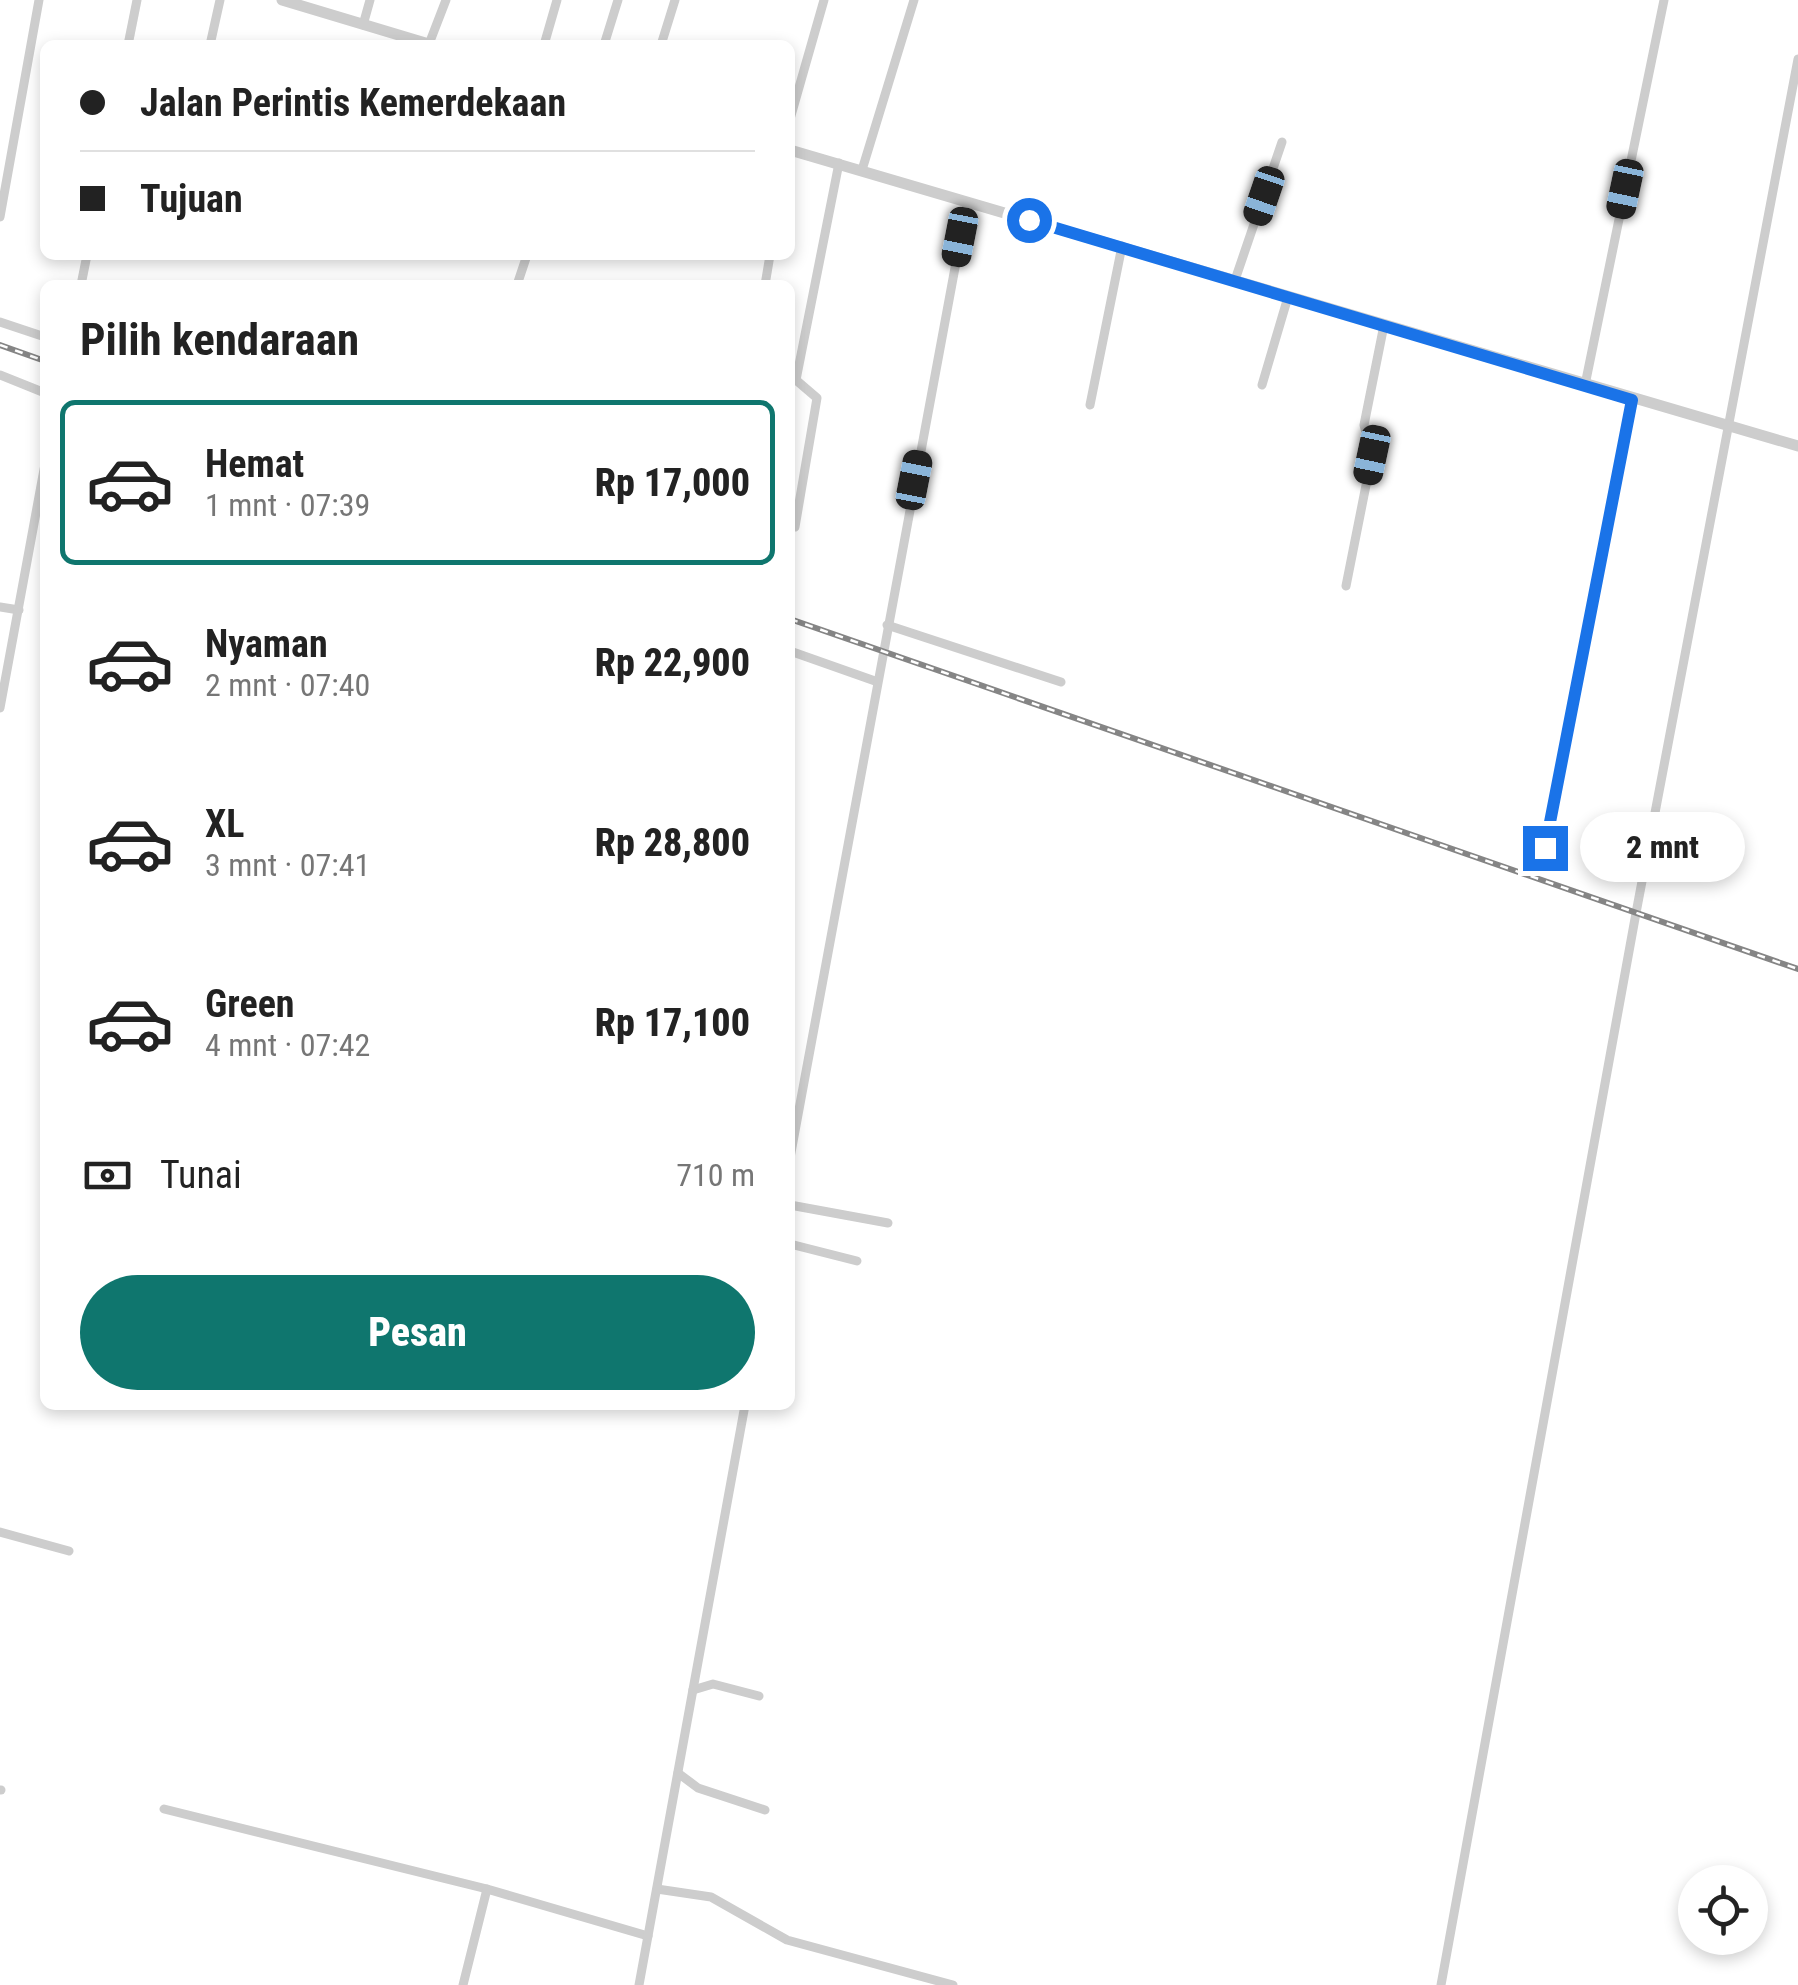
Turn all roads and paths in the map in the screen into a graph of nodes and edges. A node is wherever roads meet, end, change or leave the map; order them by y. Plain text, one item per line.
1 (39, 0) edge
2 (138, 0) edge
3 (220, 0) edge
4 (282, 0) edge
5 (370, 0) edge
6 (446, 0) edge
7 (557, 0) edge
8 (618, 0) edge
9 (674, 0) edge
10 (824, 0) edge
11 (914, 0) edge
12 (1664, 0) edge
13 (362, 25) junction
14 (129, 40) edge
15 (211, 40) edge
16 (416, 40) edge
17 (431, 40) edge
18 (545, 40) edge
19 (606, 40) edge
20 (662, 40) edge
21 (1798, 58) edge
22 (795, 102) edge
23 (1282, 142) dead end
24 (795, 152) edge
25 (839, 162) junction
26 (862, 170) junction
27 (966, 202) junction
28 (0, 218) edge
29 (1122, 246) junction
30 (1235, 280) junction
31 (1288, 297) junction
32 (0, 322) edge
33 (1384, 325) junction
34 (40, 335) edge
35 (0, 375) edge
36 (1262, 385) dead end
37 (1585, 385) junction
38 (40, 391) edge
39 (1632, 400) junction
40 (1090, 406) dead end
41 (1730, 428) junction
42 (1798, 446) edge
43 (40, 491) edge
44 (795, 527) dead end
45 (1346, 586) dead end
46 (0, 606) edge
47 (18, 610) junction
48 (886, 626) junction
49 (795, 653) edge
50 (875, 681) junction
51 (1060, 682) dead end
52 (0, 708) edge
53 (1545, 848) dead end
54 (795, 1130) edge
55 (795, 1206) edge
56 (888, 1223) dead end
57 (795, 1245) edge
58 (857, 1261) dead end
59 (744, 1410) edge
60 (0, 1532) edge
61 (69, 1551) dead end
62 (693, 1690) junction
63 (759, 1696) dead end
64 (678, 1773) junction
65 (164, 1809) dead end
66 (765, 1810) dead end
67 (487, 1888) junction
68 (657, 1889) junction
69 (648, 1936) junction
70 (463, 1985) edge
71 (639, 1985) edge
72 (953, 1985) edge
73 (1441, 1985) edge

1 - 28 street
2 - 14 street
3 - 15 street
4 - 13 street
5 - 13 street
6 - 17 street
7 - 18 street
8 - 19 street
9 - 20 street
10 - 22 street
11 - 26 street
12 - 37 street
13 - 16 street
21 - 41 street
23 - 30 street
24 - 25 street
25 - 26 street
25 - 44 street
26 - 27 street
27 - 29 street
27 - 48 street
29 - 30 street
29 - 40 street
30 - 31 street
31 - 33 street
31 - 36 street
32 - 34 street
33 - 37 street
33 - 45 street
35 - 38 street
37 - 39 street
39 - 41 street
39 - 53 street
41 - 42 street
41 - 73 street
43 - 47 street
46 - 47 street
47 - 52 street
48 - 50 street
48 - 51 street
49 - 50 street
50 - 54 street
55 - 56 street
57 - 58 street
59 - 62 street
60 - 61 street
62 - 63 street
62 - 64 street
64 - 66 street
64 - 68 street
65 - 67 street
67 - 69 street
67 - 70 street
68 - 69 street
68 - 72 street
69 - 71 street

